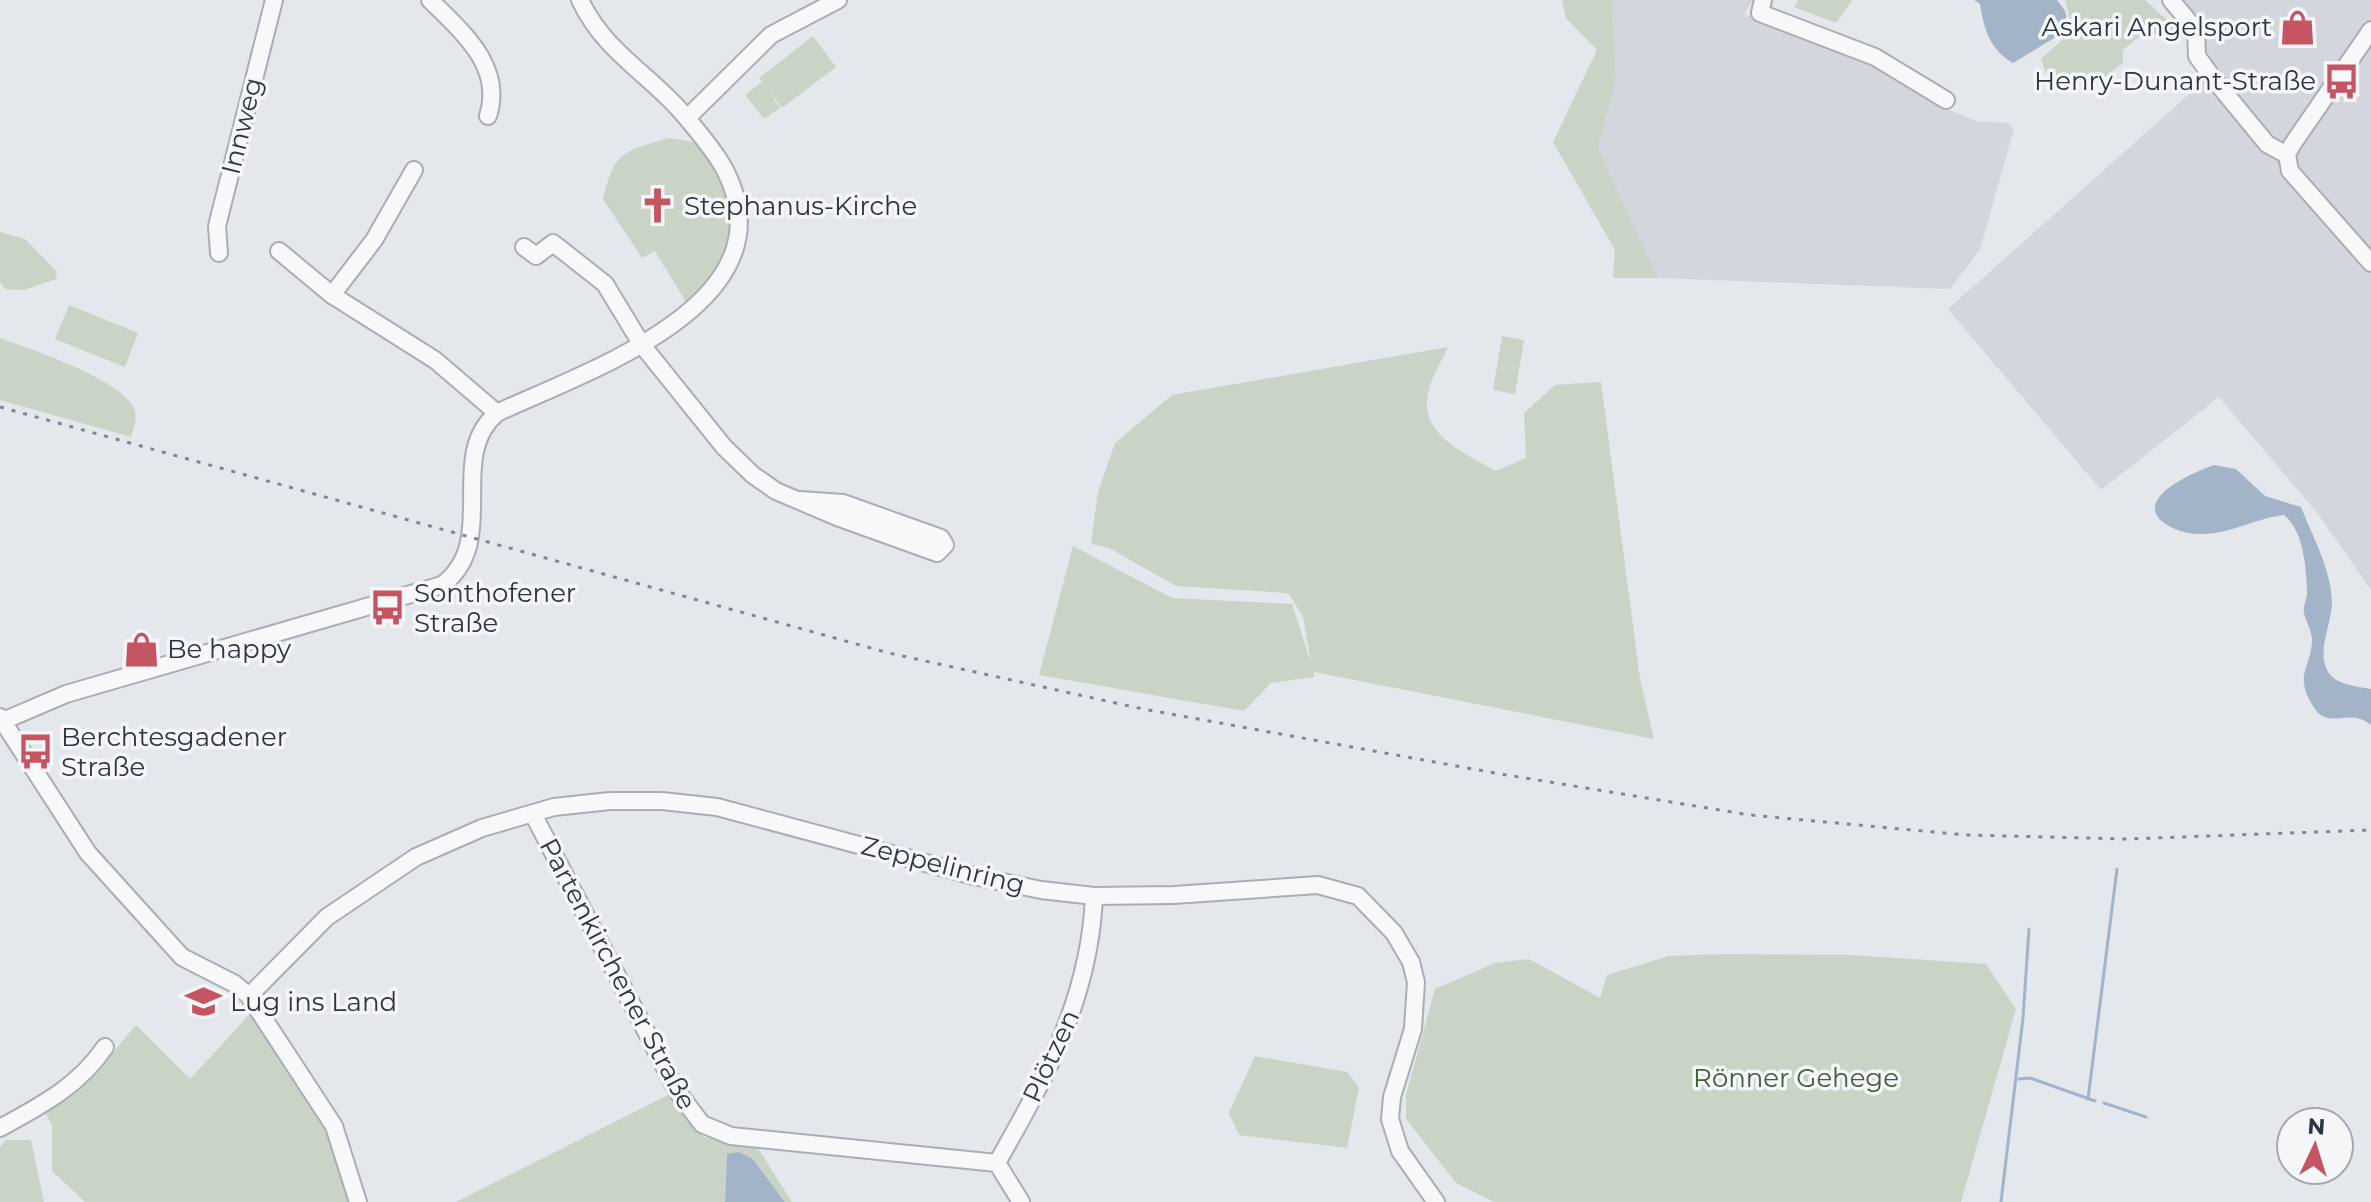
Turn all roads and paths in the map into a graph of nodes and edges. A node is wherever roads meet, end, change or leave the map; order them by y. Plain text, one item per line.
1 (274, 0) edge
2 (430, 0) edge
3 (580, 0) edge
4 (838, 0) edge
5 (1763, 0) edge
6 (2171, 0) edge
7 (2371, 30) edge
8 (1946, 100) dead end
9 (488, 116) dead end
10 (687, 118) junction
11 (2287, 155) junction
12 (414, 170) dead end
13 (524, 247) dead end
14 (279, 251) dead end
15 (219, 253) dead end
16 (2371, 263) edge
17 (332, 295) junction
18 (642, 345) junction
19 (497, 413) junction
20 (800, 500) junction
21 (1, 719) edge
22 (533, 814) junction
23 (1094, 896) junction
24 (249, 996) junction
25 (105, 1047) dead end
26 (0, 1128) edge
27 (997, 1163) junction
28 (358, 1202) edge
29 (1021, 1202) edge
30 (1436, 1202) edge

1 - 15 street, Innweg
2 - 9 street
3 - 10 street
4 - 10 street
5 - 8 street
6 - 11 street
7 - 11 street
10 - 18 street
11 - 16 street
12 - 17 street
13 - 18 street
14 - 17 street
17 - 19 street
18 - 19 street
18 - 20 street
19 - 21 street
20 - 20 street
21 - 24 street
22 - 23 street, Zeppelinring
22 - 24 street, Zeppelinring
22 - 27 street, Partenkirchener Straße
23 - 27 street, Plötzen
23 - 30 street, Zeppelinring
24 - 28 street
25 - 26 street
27 - 29 street

